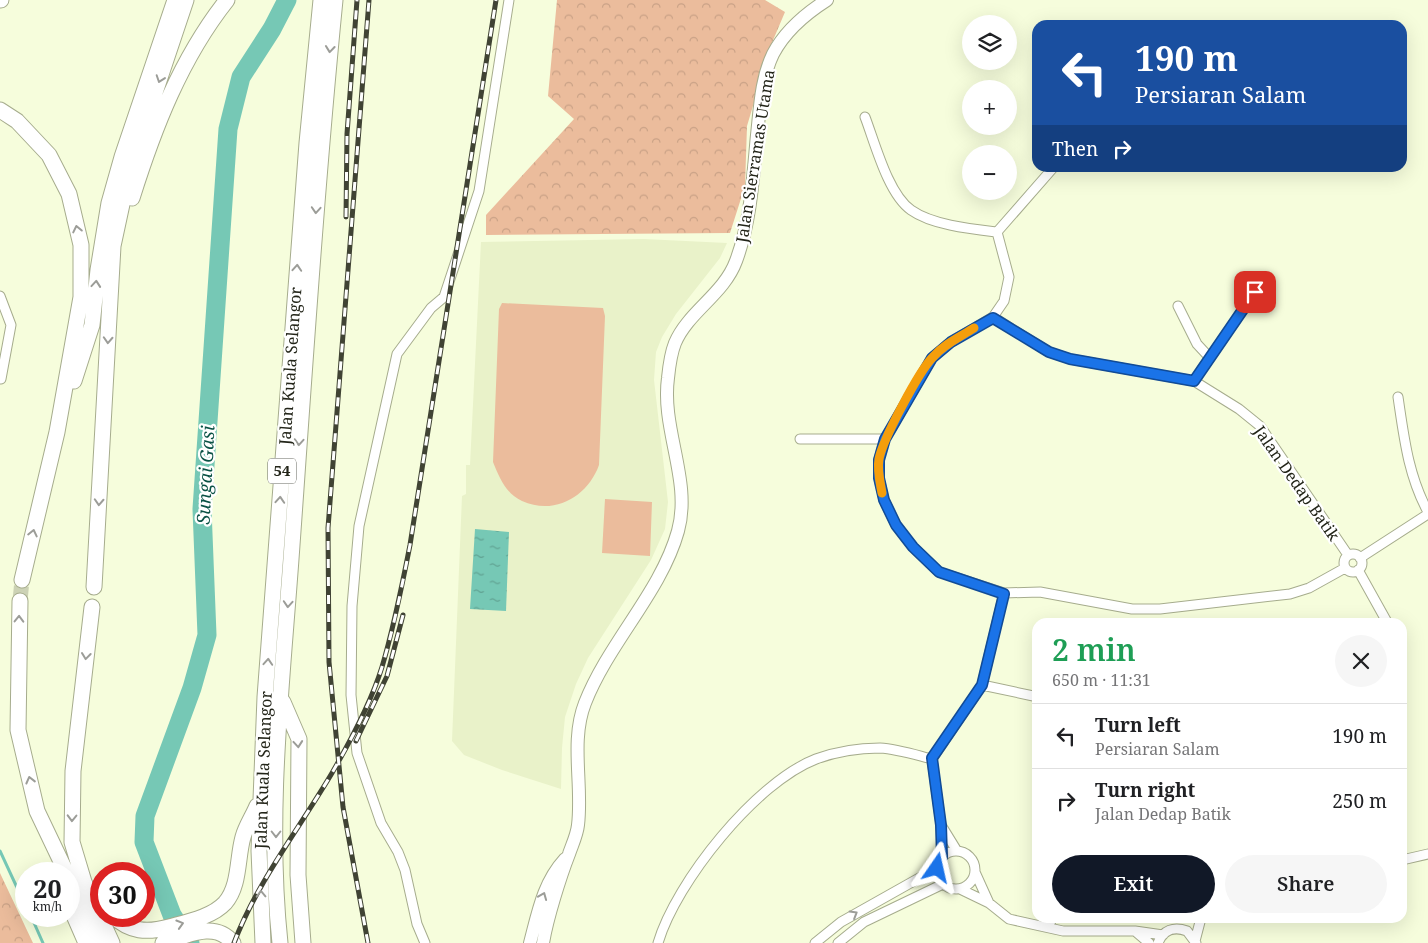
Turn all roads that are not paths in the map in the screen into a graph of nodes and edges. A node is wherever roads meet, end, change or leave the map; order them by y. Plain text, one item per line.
1 (176, 0) edge
2 (186, 0) edge
3 (227, 0) edge
4 (321, 0) edge
5 (335, 0) edge
6 (509, 0) edge
7 (826, 0) edge
8 (0, 110) edge
9 (865, 117) dead end
10 (1049, 172) edge
11 (996, 232) junction
12 (1255, 292) dead end
13 (0, 296) edge
14 (110, 306) junction
15 (1178, 306) dead end
16 (993, 318) junction
17 (1210, 358) junction
18 (1, 379) dead end
19 (1194, 381) junction
20 (1398, 397) dead end
21 (57, 432) junction
22 (800, 439) dead end
23 (885, 439) junction
24 (1428, 513) edge
25 (1348, 555) junction
26 (1360, 558) junction
27 (1345, 568) junction
28 (1358, 570) junction
29 (22, 580) tunnel mouth
30 (94, 587) dead end
31 (1004, 594) junction
32 (20, 601) tunnel mouth
33 (92, 607) dead end
34 (1385, 618) edge
35 (982, 685) junction
36 (1032, 696) edge
37 (281, 698) junction
38 (932, 758) junction
39 (260, 800) junction
40 (37, 811) junction
41 (941, 825) junction
42 (72, 842) junction
43 (957, 851) junction
44 (1428, 854) edge
45 (568, 855) junction
46 (942, 857) junction
47 (1407, 859) edge
48 (52, 862) edge
49 (61, 862) edge
50 (937, 868) junction
51 (975, 872) junction
52 (90, 877) edge
53 (942, 884) junction
54 (960, 889) junction
55 (80, 902) edge
56 (989, 904) junction
57 (206, 922) junction
58 (1050, 923) edge
59 (1192, 923) edge
60 (1201, 923) edge
61 (79, 927) edge
62 (128, 927) edge
63 (1047, 927) junction
64 (1181, 929) junction
65 (1135, 931) junction
66 (160, 937) edge
67 (1160, 939) edge
68 (1195, 942) edge
69 (86, 943) edge
70 (99, 943) edge
71 (112, 943) edge
72 (233, 943) edge
73 (263, 943) edge
74 (280, 943) edge
75 (302, 943) edge
76 (424, 943) edge
77 (530, 943) edge
78 (543, 943) edge
79 (658, 943) edge
80 (815, 943) edge
81 (838, 943) edge
82 (1149, 943) edge

21 -> 1 highway
2 -> 14 highway
3 - 14 highway
39 -> 4 highway, Jalan Kuala Selangor / 54
5 -> 37 highway, Jalan Kuala Selangor / 54
6 - 76 street
7 - 45 street, Jalan Sierramas Utama
21 -> 8 highway
9 - 11 street
10 - 11 street
11 - 16 street
12 - 17 street
13 - 18 street
14 -> 30 highway
15 - 17 street
16 - 19 street, Jalan Dedap Batik
16 - 23 street
17 - 19 street
19 - 25 street, Jalan Dedap Batik
20 - 24 street
29 -> 21 highway
22 - 23 street
23 - 31 street
24 - 26 street
25 - 26 street
25 - 27 street
26 - 28 street
27 - 28 street
27 - 31 street
28 - 34 street
31 - 35 street
40 -> 32 highway
33 -> 42 highway
35 - 36 street
35 - 38 street
37 -> 74 highway, Jalan Kuala Selangor / 54
37 -> 75 highway
38 - 41 street
38 - 79 street
39 - 57 highway
73 -> 39 highway, Jalan Kuala Selangor / 54
40 - 48 highway
40 - 49 highway
41 - 43 street
41 - 46 street
42 - 52 highway
42 - 71 highway
43 - 46 street
43 - 51 street
44 - 47 street
77 -> 45 street, Jalan Sierramas Utama
45 - 78 street, Jalan Sierramas Utama
46 - 50 street
50 - 53 street
80 -> 50 street
51 - 54 street
51 - 56 street
53 - 54 street
53 - 81 street
54 - 56 street
55 - 70 highway
56 - 63 street
57 - 66 highway
57 - 72 highway
58 - 63 street
59 - 64 street
60 - 68 street
61 - 69 highway
62 - 66 highway
63 - 65 street
64 - 67 street
64 - 68 street
65 - 67 street
65 - 82 street

